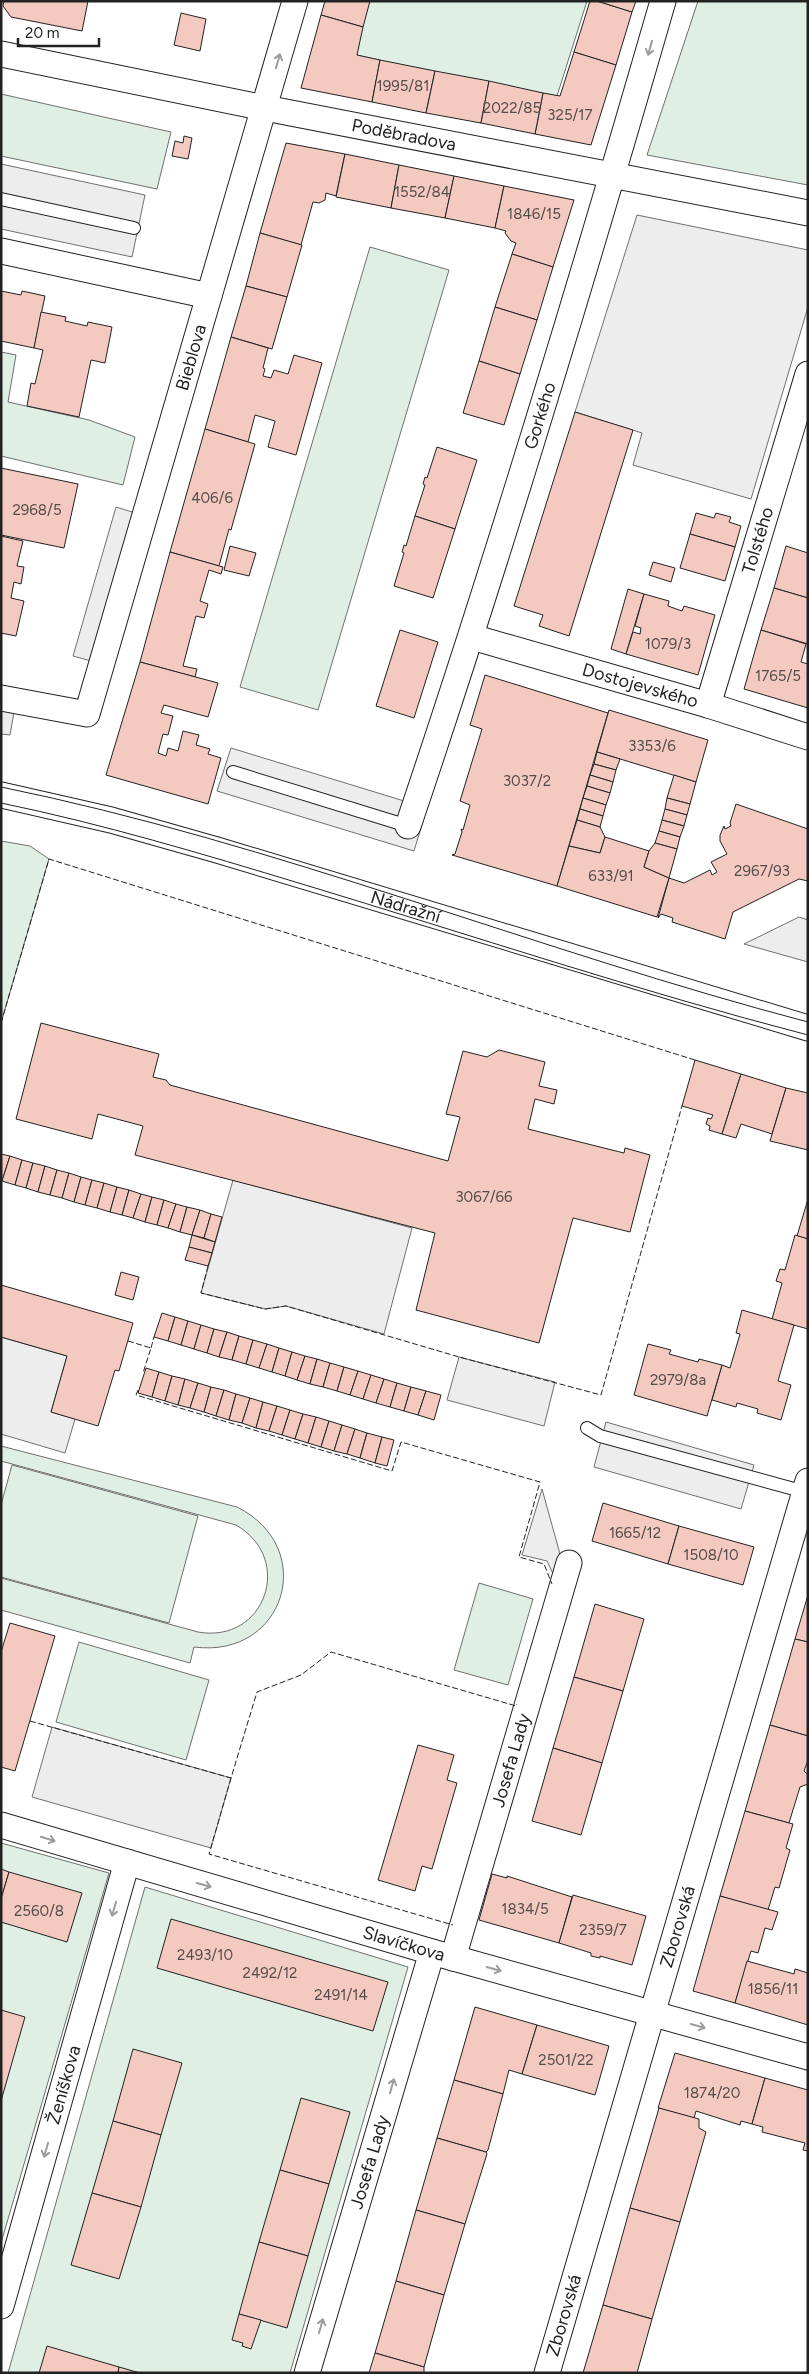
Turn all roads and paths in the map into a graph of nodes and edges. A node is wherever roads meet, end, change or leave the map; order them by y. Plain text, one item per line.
1 (295, 1) edge
2 (663, 1) edge
3 (1, 54) edge
4 (265, 108) junction
5 (613, 176) junction
6 (1, 199) edge
7 (808, 213) edge
8 (134, 228) dead end
9 (1, 251) edge
10 (209, 296) junction
11 (808, 374) edge
12 (472, 637) junction
13 (1, 698) edge
14 (708, 705) junction
15 (808, 737) edge
16 (233, 772) dead end
17 (1, 795) edge
18 (408, 826) joint
19 (808, 1028) edge
20 (587, 1428) dead end
21 (806, 1487) edge
22 (801, 1529) edge
23 (569, 1563) dead end
24 (1, 1825) edge
25 (127, 1862) junction
26 (443, 1955) junction
27 (651, 2013) junction
28 (808, 2057) edge
29 (1, 2306) edge
30 (307, 2373) edge
31 (547, 2373) edge

4 -> 1 street, Bieblova
2 -> 5 street, Gorkého
3 - 4 street, Poděbradova
4 - 5 street, Poděbradova
4 - 10 street, Bieblova
5 - 7 street, Poděbradova
5 - 12 street, Gorkého
6 - 8 lane
9 - 10 street
10 - 13 street, Bieblova
11 - 14 street, Tolstého
12 - 14 street, Dostojevského
12 - 18 street, Gorkého
14 - 15 street, Dostojevského
16 - 18 lane
17 - 19 street, Nádražní
20 - 21 lane
21 - 22 street, Zborovská
22 - 27 street, Zborovská
23 - 26 street, Josefa Lady
24 -> 25 street, Slavíčkova
25 -> 26 street, Slavíčkova
25 -> 29 street, Ženíškova
26 -> 27 street, Slavíčkova
30 -> 26 street, Josefa Lady
27 -> 28 street, Slavíčkova
27 - 31 street, Zborovská

